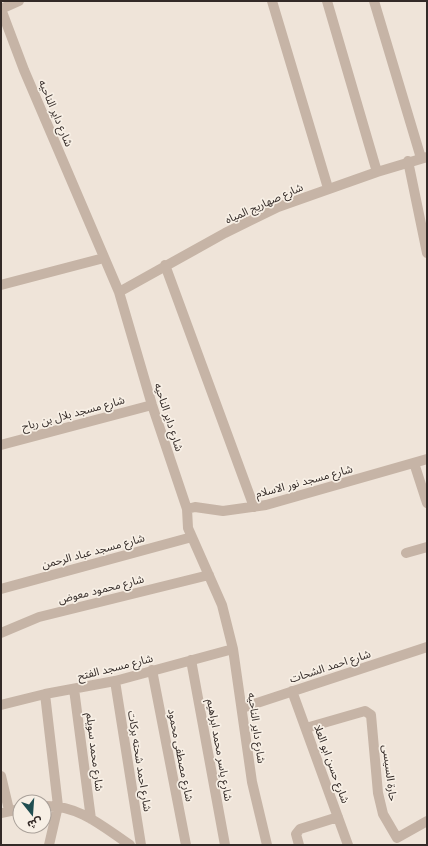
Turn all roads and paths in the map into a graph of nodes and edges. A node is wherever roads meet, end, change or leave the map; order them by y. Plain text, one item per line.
1 (19, 1) edge
2 (272, 1) edge
3 (327, 1) edge
4 (374, 1) edge
5 (1, 9) edge
6 (424, 158) edge
7 (408, 161) junction
8 (377, 172) junction
9 (328, 188) junction
10 (427, 253) edge
11 (104, 258) junction
12 (165, 265) junction
13 (1, 285) edge
14 (119, 292) junction
15 (152, 405) junction
16 (1, 445) edge
17 (427, 459) edge
18 (414, 463) junction
19 (427, 503) edge
20 (254, 507) junction
21 (187, 509) junction
22 (192, 537) junction
23 (427, 547) edge
24 (406, 553) dead end
25 (209, 574) junction
26 (1, 589) edge
27 (1, 633) edge
28 (427, 647) edge
29 (233, 649) junction
30 (191, 660) junction
31 (152, 670) junction
32 (115, 681) junction
33 (74, 689) junction
34 (292, 690) junction
35 (45, 694) junction
36 (1, 705) edge
37 (242, 708) junction
38 (306, 728) junction
39 (1, 776) edge
40 (52, 806) edge
41 (58, 806) junction
42 (5, 812) edge
43 (338, 817) junction
44 (91, 819) junction
45 (427, 821) edge
46 (396, 842) edge
47 (50, 845) edge
48 (130, 845) edge
49 (141, 845) edge
50 (186, 845) edge
51 (225, 845) edge
52 (267, 845) edge
53 (299, 845) edge
54 (348, 845) edge

1 - 5 street
2 - 9 street
3 - 8 street
4 - 6 street
5 - 11 street, شارع داير الناحيه
6 - 7 street, شارع صهاريج المياه
7 - 8 street, شارع صهاريج المياه
7 - 10 street
8 - 9 street, شارع صهاريج المياه
9 - 12 street, شارع صهاريج المياه
11 - 13 street
11 - 14 street, شارع داير الناحيه
12 - 14 street, شارع صهاريج المياه
12 - 20 street
14 - 15 street, شارع داير الناحيه
15 - 16 street, شارع مسجد بلال بن رباح
15 - 21 street, شارع داير الناحيه
17 - 18 street, شارع مسجد نور الاسلام
18 - 19 street
18 - 20 street, شارع مسجد نور الاسلام
20 - 21 street, شارع مسجد نور الاسلام
21 - 22 street, شارع داير الناحيه
22 - 25 street, شارع داير الناحيه
22 - 26 street, شارع مسجد عباد الرحمن
23 - 24 street
25 - 27 street, شارع محمود معوض
25 - 29 street, شارع داير الناحيه
28 - 34 street, شارع احمد الشحات
29 - 30 street, شارع مسجد الفتح
29 - 37 street, شارع داير الناحيه
30 - 31 street, شارع مسجد الفتح
30 - 51 street, شارع ياسر محمد ابراهيم
31 - 32 street, شارع مسجد الفتح
31 - 50 street, شارع مصطفى محمود
32 - 33 street, شارع مسجد الفتح
32 - 49 street, شارع احمد شحته بركات
33 - 35 street, شارع مسجد الفتح
33 - 44 street, شارع محمد سويلم
34 - 37 street, شارع احمد الشحات
34 - 38 street, شارع حسن ابو العلا
35 - 36 street, شارع مسجد الفتح
35 - 41 street
37 - 52 street, شارع داير الناحيه
38 - 43 street, شارع حسن ابو العلا
38 - 46 street, حارة السيسى
39 - 42 street
40 - 41 street
41 - 44 street
41 - 47 street
43 - 53 street
43 - 54 street, شارع حسن ابو العلا
44 - 48 street
45 - 46 street

